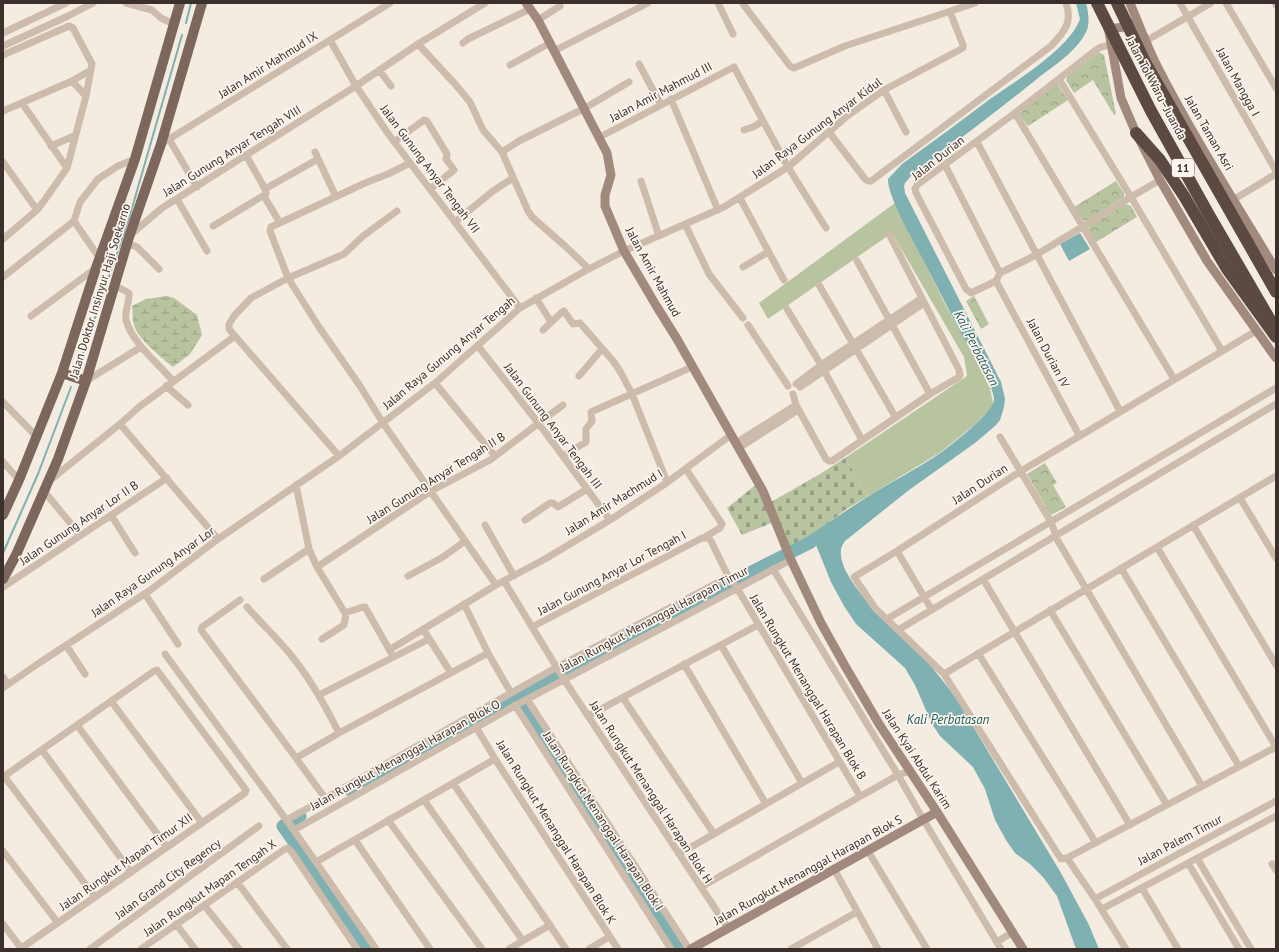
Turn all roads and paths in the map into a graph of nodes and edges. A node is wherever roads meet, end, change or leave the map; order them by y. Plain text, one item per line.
1 (66, 3) edge
2 (91, 3) edge
3 (126, 3) edge
4 (180, 3) edge
5 (202, 3) edge
6 (485, 3) edge
7 (648, 3) edge
8 (718, 3) edge
9 (975, 3) edge
10 (1066, 3) edge
11 (1098, 3) edge
12 (1117, 3) edge
13 (1130, 3) edge
14 (1180, 3) edge
15 (1211, 3) edge
16 (1226, 3) edge
17 (388, 4) edge
18 (743, 4) dead end
19 (153, 6) edge
20 (528, 6) edge
21 (560, 6) dead end
22 (950, 12) junction
23 (1188, 16) junction
24 (538, 20) junction
25 (1137, 20) junction
26 (174, 24) junction
27 (1108, 29) junction
28 (3, 33) edge
29 (733, 34) dead end
30 (330, 40) junction
31 (463, 43) dead end
32 (418, 44) junction
33 (1147, 44) junction
34 (1111, 45) junction
35 (3, 46) edge
36 (552, 47) junction
37 (3, 55) edge
38 (639, 64) dead end
39 (510, 65) dead end
40 (1114, 65) junction
41 (91, 70) junction
42 (379, 70) junction
43 (1059, 79) junction
44 (72, 81) junction
45 (629, 82) dead end
46 (391, 86) dead end
47 (354, 87) junction
48 (1276, 88) edge
49 (884, 90) junction
50 (86, 96) junction
51 (671, 99) junction
52 (22, 103) junction
53 (661, 105) junction
54 (585, 108) junction
55 (3, 111) edge
56 (1015, 114) junction
57 (763, 121) junction
58 (744, 130) dead end
59 (829, 132) junction
60 (906, 132) dead end
61 (1136, 133) junction
62 (74, 136) junction
63 (600, 137) junction
64 (165, 141) junction
65 (394, 142) junction
66 (977, 142) junction
67 (51, 146) junction
68 (502, 152) junction
69 (246, 155) junction
70 (136, 159) junction
71 (3, 162) edge
72 (410, 163) junction
73 (945, 165) junction
74 (788, 166) junction
75 (66, 168) junction
76 (1276, 172) edge
77 (513, 178) junction
78 (1160, 180) junction
79 (641, 181) dead end
80 (197, 186) junction
81 (430, 189) junction
82 (264, 193) junction
83 (336, 197) junction
84 (740, 198) junction
85 (1132, 198) junction
86 (177, 199) junction
87 (1233, 200) junction
88 (37, 210) junction
89 (718, 210) junction
90 (397, 211) dead end
91 (74, 221) junction
92 (455, 222) junction
93 (280, 223) junction
94 (685, 224) junction
95 (213, 226) dead end
96 (1083, 226) junction
97 (826, 228) dead end
98 (889, 234) dead end
99 (659, 236) junction
100 (3, 239) edge
101 (128, 240) junction
102 (207, 251) dead end
103 (624, 251) junction
104 (768, 252) junction
105 (1036, 255) junction
106 (857, 261) dead end
107 (98, 263) junction
108 (743, 267) dead end
109 (159, 269) dead end
110 (587, 270) junction
111 (1276, 270) edge
112 (1000, 274) junction
113 (3, 277) edge
114 (288, 278) junction
115 (784, 280) dead end
116 (996, 281) junction
117 (114, 284) junction
118 (820, 285) dead end
119 (1276, 292) edge
120 (536, 298) junction
121 (923, 301) junction
122 (520, 308) junction
123 (787, 309) dead end
124 (31, 316) dead end
125 (743, 318) dead end
126 (551, 322) junction
127 (889, 322) junction
128 (748, 326) dead end
129 (543, 330) dead end
130 (1276, 330) edge
131 (1256, 331) junction
132 (234, 336) junction
133 (1276, 337) edge
134 (478, 346) junction
135 (855, 346) junction
136 (141, 347) junction
137 (602, 350) junction
138 (1222, 351) junction
139 (1276, 358) edge
140 (692, 367) junction
141 (822, 368) junction
142 (62, 373) junction
143 (578, 376) dead end
144 (1174, 379) junction
145 (86, 381) junction
146 (173, 381) junction
147 (435, 383) junction
148 (166, 386) junction
149 (788, 386) junction
150 (797, 386) junction
151 (1276, 388) edge
152 (632, 394) junction
153 (792, 394) junction
154 (930, 394) junction
155 (3, 402) edge
156 (1276, 404) edge
157 (188, 405) dead end
158 (563, 405) dead end
159 (797, 408) junction
160 (1120, 411) junction
161 (896, 418) junction
162 (383, 423) junction
163 (120, 424) junction
164 (539, 424) junction
165 (731, 435) junction
166 (1079, 435) junction
167 (37, 437) junction
168 (1000, 437) dead end
169 (862, 440) junction
170 (738, 445) junction
171 (339, 456) junction
172 (495, 456) junction
173 (563, 456) junction
174 (58, 459) junction
175 (3, 462) edge
176 (66, 468) junction
177 (686, 469) junction
178 (1021, 471) junction
179 (1276, 476) edge
180 (167, 478) junction
181 (19, 480) junction
182 (667, 482) junction
183 (296, 485) junction
184 (46, 486) junction
185 (587, 489) junction
186 (431, 492) junction
187 (1240, 498) junction
188 (3, 515) edge
189 (111, 515) junction
190 (525, 520) dead end
191 (610, 520) junction
192 (1051, 522) junction
193 (485, 525) dead end
194 (1194, 525) junction
195 (80, 535) junction
196 (1056, 535) junction
197 (703, 537) junction
198 (218, 539) junction
199 (465, 541) junction
200 (1157, 547) junction
201 (309, 549) junction
202 (897, 551) junction
203 (135, 553) dead end
204 (788, 554) junction
205 (1276, 558) edge
206 (317, 567) junction
207 (1121, 568) junction
208 (773, 569) junction
209 (408, 576) dead end
210 (514, 576) junction
211 (728, 577) junction
212 (3, 579) edge
213 (264, 579) dead end
214 (983, 579) junction
215 (504, 581) junction
216 (496, 585) junction
217 (3, 586) edge
218 (736, 586) junction
219 (1086, 589) junction
220 (145, 594) junction
221 (925, 597) junction
222 (240, 600) dead end
223 (464, 604) junction
224 (247, 607) dead end
225 (932, 610) junction
226 (1050, 610) junction
227 (346, 614) junction
228 (887, 619) junction
229 (758, 625) junction
230 (532, 627) junction
231 (424, 629) junction
232 (898, 630) junction
233 (1015, 631) junction
234 (429, 638) junction
235 (322, 639) dead end
236 (178, 644) dead end
237 (66, 645) junction
238 (721, 645) junction
239 (391, 653) junction
240 (488, 653) junction
241 (978, 653) junction
242 (165, 654) dead end
243 (684, 664) junction
244 (1276, 664) edge
245 (558, 669) junction
246 (451, 673) junction
247 (85, 674) dead end
248 (944, 674) junction
249 (3, 677) edge
250 (563, 678) junction
251 (6, 686) edge
252 (511, 693) junction
253 (319, 695) junction
254 (623, 698) junction
255 (111, 701) junction
256 (521, 702) junction
257 (588, 716) junction
258 (77, 725) junction
259 (476, 727) junction
260 (339, 732) junction
261 (1276, 747) edge
262 (42, 750) junction
263 (296, 758) junction
264 (495, 759) junction
265 (839, 762) junction
266 (1239, 766) junction
267 (910, 770) junction
268 (898, 775) junction
269 (4, 777) edge
270 (453, 783) junction
271 (802, 783) junction
272 (1202, 786) junction
273 (860, 796) junction
274 (324, 798) junction
275 (424, 800) junction
276 (1276, 801) edge
277 (766, 804) junction
278 (1167, 805) junction
279 (1269, 805) junction
280 (937, 812) junction
281 (1275, 817) edge
282 (923, 819) junction
283 (388, 820) junction
284 (202, 823) junction
285 (1130, 824) junction
286 (290, 825) junction
287 (259, 826) dead end
288 (714, 834) junction
289 (355, 840) junction
290 (1096, 843) junction
291 (167, 847) junction
292 (868, 850) junction
293 (3, 851) edge
294 (679, 854) junction
295 (1068, 858) junction
296 (1197, 858) junction
297 (316, 862) junction
298 (1188, 863) junction
299 (834, 869) junction
300 (131, 872) junction
301 (237, 882) junction
302 (700, 887) junction
303 (1142, 888) junction
304 (95, 897) junction
305 (1095, 899) junction
306 (204, 905) junction
307 (1102, 909) junction
308 (857, 912) junction
309 (58, 923) junction
310 (3, 924) edge
311 (176, 924) junction
312 (550, 925) junction
313 (728, 928) junction
314 (1013, 932) junction
315 (610, 937) junction
316 (523, 941) junction
317 (999, 946) edge
318 (145, 948) edge
319 (21, 949) edge
320 (90, 949) edge
321 (195, 949) edge
322 (239, 949) edge
323 (287, 949) edge
324 (357, 949) edge
325 (376, 949) edge
326 (430, 949) edge
327 (482, 949) edge
328 (509, 949) edge
329 (566, 949) edge
330 (589, 949) edge
331 (618, 949) edge
332 (671, 949) edge
333 (690, 949) edge
334 (791, 949) edge
335 (878, 949) edge
336 (927, 949) edge
337 (1023, 949) edge
338 (1126, 949) edge
339 (1178, 949) edge
340 (1239, 949) edge
341 (1251, 949) edge

1 - 28 street
2 - 35 street
3 - 19 street
4 - 26 main road, Jalan Doktor Insinyur Haji Soekarno
5 - 64 main road, Jalan Doktor Insinyur Haji Soekarno
6 - 32 street, Jalan Gunung Anyar Tengah VIII
7 - 36 street
8 - 29 street
9 - 22 street
10 - 59 street
11 - 27 street
11 - 130 highway, Jalan Tol Waru–Juanda / 11, bridge
12 - 119 highway, Jalan Tol Waru–Juanda / 11, bridge
13 - 25 street, Jalan Taman Asri
14 - 23 street, Jalan Mangga I
15 - 23 street
16 - 48 street
17 - 30 street, Jalan Amir Mahmud IX
18 - 22 street
19 - 26 street
20 - 24 street, Jalan Amir Mahmud
20 - 31 street
21 - 24 street
22 - 49 street, Jalan Raya Gunung Anyar Kidul
23 - 33 street
23 - 76 street, Jalan Mangga I
24 - 36 street, Jalan Amir Mahmud
25 - 27 street
25 - 33 street, Jalan Taman Asri
26 - 70 main road, Jalan Doktor Insinyur Haji Soekarno
27 - 34 street
30 - 47 street, Jalan Gunung Anyar Tengah VII
30 - 64 street, Jalan Amir Mahmud IX
32 - 42 street, Jalan Gunung Anyar Tengah VIII
32 - 68 street
33 - 40 street
33 - 87 street, Jalan Taman Asri
34 - 40 street
34 - 43 street, Jalan Durian
36 - 39 street
36 - 54 street, Jalan Amir Mahmud
37 - 41 street
38 - 53 street
40 - 61 street
41 - 44 street
41 - 50 street
42 - 46 street
42 - 47 street, Jalan Gunung Anyar Tengah VIII
43 - 56 street, Jalan Durian
43 - 85 street
44 - 50 street
44 - 52 street
45 - 54 street
47 - 65 street, Jalan Gunung Anyar Tengah VII
47 - 69 street, Jalan Gunung Anyar Tengah VIII
49 - 59 street, Jalan Raya Gunung Anyar Kidul
49 - 60 street
50 - 62 street
51 - 53 street, Jalan Amir Mahmud III
51 - 57 street, Jalan Amir Mahmud III
51 - 89 street
52 - 55 street
52 - 67 street
53 - 63 street, Jalan Amir Mahmud III
54 - 63 street, Jalan Amir Mahmud
54 - 68 street
56 - 66 street, Jalan Durian
56 - 96 street
57 - 58 street
57 - 74 street
59 - 74 street, Jalan Raya Gunung Anyar Kidul
61 - 78 street
61 - 133 highway
62 - 67 street
62 - 75 street
63 - 103 street, Jalan Amir Mahmud
64 - 80 street
64 - 101 main road, Jalan Doktor Insinyur Haji Soekarno
65 - 72 street, Jalan Gunung Anyar Tengah VII
65 - 81 street
66 - 73 street, Jalan Durian
66 - 105 street, Jalan Durian
67 - 75 street
68 - 77 street
69 - 80 street, Jalan Gunung Anyar Tengah VIII
69 - 82 street
70 - 91 street
70 - 107 main road, Jalan Doktor Insinyur Haji Soekarno
71 - 88 street
72 - 81 street, Jalan Gunung Anyar Tengah VII
72 - 83 street
73 - 112 street
73 - 116 street, Jalan Durian
74 - 84 street, Jalan Raya Gunung Anyar Kidul
74 - 97 street
75 - 88 street
76 - 87 street
77 - 92 street
77 - 110 street
78 - 85 street
78 - 131 street
79 - 99 street
80 - 86 street, Jalan Gunung Anyar Tengah VIII
81 - 92 street, Jalan Gunung Anyar Tengah VII
82 - 83 street
82 - 93 street
82 - 95 street
83 - 93 street
84 - 89 street, Jalan Raya Gunung Anyar Kidul
84 - 104 street
85 - 96 street
85 - 138 street
86 - 101 street, Jalan Gunung Anyar Tengah VIII
86 - 102 street
87 - 111 street, Jalan Taman Asri
88 - 100 street
89 - 94 street, Jalan Raya Gunung Anyar Kidul
90 - 114 street
91 - 107 street
91 - 113 street
92 - 122 street, Jalan Gunung Anyar Tengah VII
93 - 114 street
94 - 99 street, Jalan Raya Gunung Anyar Kidul
94 - 125 street
96 - 105 street
96 - 144 street
98 - 121 street
99 - 103 street, Jalan Raya Gunung Anyar Kidul
101 - 109 street
101 - 117 main road, Jalan Doktor Insinyur Haji Soekarno
103 - 110 street, Jalan Raya Gunung Anyar Tengah
103 - 140 street, Jalan Amir Mahmud
104 - 108 street
104 - 115 street
105 - 112 street
105 - 160 street, Jalan Durian
106 - 127 street
107 - 124 street
107 - 142 main road, Jalan Doktor Insinyur Haji Soekarno
110 - 120 street, Jalan Raya Gunung Anyar Tengah
112 - 116 street
114 - 132 street
114 - 162 street
116 - 166 street, Jalan Durian IV
117 - 136 street
117 - 145 main road, Jalan Doktor Insinyur Haji Soekarno
118 - 135 street
120 - 122 street, Jalan Raya Gunung Anyar Tengah
120 - 126 street
121 - 127 street
121 - 154 street
122 - 134 street, Jalan Raya Gunung Anyar Tengah
123 - 141 street
126 - 129 street
126 - 137 street
127 - 135 street
127 - 154 street
128 - 149 street
131 - 138 street, Jalan Durian
131 - 139 street
132 - 146 street
132 - 171 street
134 - 147 street, Jalan Raya Gunung Anyar Tengah
134 - 164 street, Jalan Gunung Anyar Tengah III
135 - 141 street
135 - 161 street
136 - 145 street
136 - 146 street
137 - 143 street
137 - 152 street
138 - 144 street, Jalan Durian
140 - 152 street
140 - 165 street, Jalan Amir Mahmud
141 - 150 street
141 - 169 street
142 - 145 main road
142 - 167 main road, Jalan Doktor Insinyur Haji Soekarno
144 - 160 street, Jalan Durian
145 - 174 main road, Jalan Doktor Insinyur Haji Soekarno
146 - 148 street
147 - 162 street, Jalan Raya Gunung Anyar Tengah
147 - 172 street
148 - 157 street
148 - 163 street
149 - 150 street
149 - 153 street
150 - 153 street
151 - 192 street
152 - 173 street
152 - 182 street
153 - 159 street
154 - 161 street
155 - 167 street
156 - 196 street
158 - 164 street, Jalan Gunung Anyar Tengah II B
159 - 169 street
159 - 170 street
160 - 166 street, Jalan Durian
161 - 169 street
162 - 171 street, Jalan Raya Gunung Anyar Tengah
162 - 186 street
163 - 176 street
163 - 180 street
164 - 172 street, Jalan Gunung Anyar Tengah II B
164 - 173 street, Jalan Gunung Anyar Tengah III
165 - 170 street, Jalan Amir Mahmud
165 - 177 street, Jalan Amir Machmud I
166 - 178 street, Jalan Durian
167 - 181 main road, Jalan Doktor Insinyur Haji Soekarno
168 - 178 street
170 - 204 street, Jalan Amir Mahmud
171 - 183 street, Jalan Raya Gunung Anyar Tengah
172 - 186 street, Jalan Gunung Anyar Tengah II B
173 - 185 street, Jalan Gunung Anyar Tengah III
174 - 176 street
174 - 184 main road, Jalan Doktor Insinyur Haji Soekarno
175 - 181 street
176 - 184 street
177 - 182 street, Jalan Amir Machmud I
177 - 197 street, Jalan Gunung Anyar Lor Tengah I
178 - 192 street
178 - 202 street, Jalan Durian
179 - 187 street
180 - 189 street, Jalan Gunung Anyar Lor II B
180 - 198 street
181 - 188 main road, Jalan Doktor Insinyur Haji Soekarno
182 - 191 street, Jalan Amir Machmud I
183 - 198 street, Jalan Raya Gunung Anyar Lor
183 - 201 street
184 - 195 street
184 - 212 main road, Jalan Doktor Insinyur Haji Soekarno
185 - 190 street
185 - 191 street, Jalan Gunung Anyar Tengah III
186 - 199 street
186 - 206 street, Jalan Gunung Anyar Tengah II B
187 - 194 street
187 - 205 street
189 - 195 street, Jalan Gunung Anyar Lor II B
189 - 203 street
191 - 210 street, Jalan Amir Machmud I
192 - 196 street
192 - 221 street
193 - 210 street
194 - 200 street
194 - 244 street
195 - 217 street, Jalan Gunung Anyar Lor II B
196 - 214 street
196 - 219 street
197 - 211 street, Jalan Rungkut Menanggal Harapan Timur
197 - 230 street, Jalan Gunung Anyar Lor Tengah I
198 - 220 street, Jalan Raya Gunung Anyar Lor
199 - 209 street
199 - 216 street
200 - 207 street
200 - 261 street
201 - 206 street
201 - 213 street
202 - 221 street
202 - 228 street, Jalan Durian
204 - 208 street, Jalan Rungkut Menanggal Harapan Timur
204 - 267 street, Jalan Kyai Abdul Karim
206 - 227 street
207 - 219 street
207 - 266 street
208 - 218 street, Jalan Rungkut Menanggal Harapan Timur
208 - 268 street
210 - 215 street, Jalan Amir Machmud I
211 - 218 street, Jalan Rungkut Menanggal Harapan Blok B
211 - 245 street, Jalan Rungkut Menanggal Harapan Timur
214 - 225 street
214 - 233 street
215 - 216 street, Jalan Amir Machmud I
215 - 230 street, Jalan Rungkut Menanggal Harapan Blok H
216 - 223 street, Jalan Amir Machmud I
218 - 229 street, Jalan Rungkut Menanggal Harapan Blok B
218 - 250 street, Jalan Rungkut Menanggal Harapan Timur
219 - 226 street
219 - 272 street
220 - 236 street
220 - 237 street, Jalan Raya Gunung Anyar Lor
221 - 225 street
221 - 228 street
222 - 263 street
223 - 231 street, Jalan Amir Machmud I
223 - 240 street
224 - 253 street
225 - 232 street
226 - 233 street
226 - 278 street
227 - 235 street
227 - 239 street
228 - 232 street
229 - 238 street
229 - 265 street, Jalan Rungkut Menanggal Harapan Blok B
230 - 245 street, Jalan Rungkut Menanggal Harapan Blok H
231 - 234 street
231 - 239 street, Jalan Amir Machmud I
232 - 248 street
233 - 241 street
233 - 285 street
234 - 239 street
234 - 246 street
237 - 247 street
237 - 251 street, Jalan Raya Gunung Anyar Lor
238 - 243 street
238 - 271 street
239 - 253 street
240 - 246 street
240 - 252 street
241 - 248 street
241 - 290 street
242 - 286 street
243 - 254 street
243 - 277 street
245 - 250 street, Jalan Rungkut Menanggal Harapan Blok H
245 - 252 street, Jalan Rungkut Menanggal Harapan Timur
246 - 260 street
248 - 295 street
249 - 251 street
250 - 256 street, Jalan Rungkut Menanggal Harapan Timur
250 - 257 street, Jalan Rungkut Menanggal Harapan Blok H
252 - 274 street, Jalan Rungkut Menanggal Harapan Timur
253 - 260 street
254 - 257 street
254 - 288 street
255 - 258 street
255 - 284 street
255 - 284 street, Jalan Rungkut Mapan Timur XII
256 - 259 street, Jalan Rungkut Menanggal Harapan Blok O
256 - 332 street, Jalan Rungkut Menanggal Harapan Blok I
256 - 333 street
257 - 294 street, Jalan Rungkut Menanggal Harapan Blok H
258 - 262 street
258 - 291 street
259 - 264 street, Jalan Rungkut Menanggal Harapan Blok K
259 - 286 street, Jalan Rungkut Menanggal Harapan Blok O
260 - 263 street
261 - 266 street
262 - 269 street
262 - 300 street
263 - 274 street
264 - 270 street
264 - 315 street, Jalan Rungkut Menanggal Harapan Blok K
265 - 271 street
265 - 273 street, Jalan Rungkut Menanggal Harapan Blok B
266 - 272 street
267 - 268 street
267 - 280 street, Jalan Kyai Abdul Karim
268 - 273 street
268 - 282 street
269 - 304 street
270 - 275 street
270 - 312 street
271 - 277 street
272 - 278 street
273 - 302 street
274 - 286 street, Jalan Rungkut Menanggal Harapan Timur
275 - 283 street
275 - 316 street
276 - 279 street, Jalan Palem Timur
277 - 288 street
278 - 285 street
279 - 281 street
279 - 305 street, Jalan Palem Timur
280 - 282 street, Jalan Rungkut Menanggal Harapan Blok S
280 - 314 street, Jalan Kyai Abdul Karim
281 - 296 street, Jalan Palem Timur
282 - 292 street, Jalan Rungkut Menanggal Harapan Blok S
282 - 317 street
283 - 289 street
283 - 327 street
284 - 291 street, Jalan Rungkut Mapan Timur XII
285 - 290 street
286 - 297 street
287 - 320 street, Jalan Grand City Regency
288 - 294 street
289 - 297 street
289 - 326 street
290 - 295 street
291 - 300 street, Jalan Rungkut Mapan Timur XII
292 - 299 street, Jalan Rungkut Menanggal Harapan Blok S
292 - 336 street
293 - 309 street
294 - 302 street, Jalan Rungkut Menanggal Harapan Blok H
295 - 305 street
296 - 298 street, Jalan Palem Timur
296 - 341 street
297 - 325 street
298 - 303 street, Jalan Palem Timur
298 - 340 street
299 - 308 street
299 - 313 street, Jalan Rungkut Menanggal Harapan Blok S
300 - 304 street, Jalan Rungkut Mapan Timur XII
301 - 306 street, Jalan Rungkut Mapan Tengah X
301 - 323 street
301 - 324 street, Jalan Rungkut Mapan Tengah X
302 - 313 street, Jalan Rungkut Menanggal Harapan Blok H
303 - 307 street, Jalan Palem Timur
303 - 339 street
304 - 309 street, Jalan Rungkut Mapan Timur XII
305 - 307 street
306 - 311 street, Jalan Rungkut Mapan Tengah X
306 - 322 street
307 - 338 street
308 - 334 street
308 - 335 street
309 - 319 street, Jalan Rungkut Mapan Timur XII
310 - 319 street
311 - 318 street, Jalan Rungkut Mapan Tengah X
311 - 321 street
312 - 316 street
312 - 329 street
313 - 333 street, Jalan Rungkut Menanggal Harapan Blok S
314 - 317 street
314 - 337 street, Jalan Kyai Abdul Karim
315 - 330 street
315 - 331 street, Jalan Rungkut Menanggal Harapan Blok K
316 - 328 street

